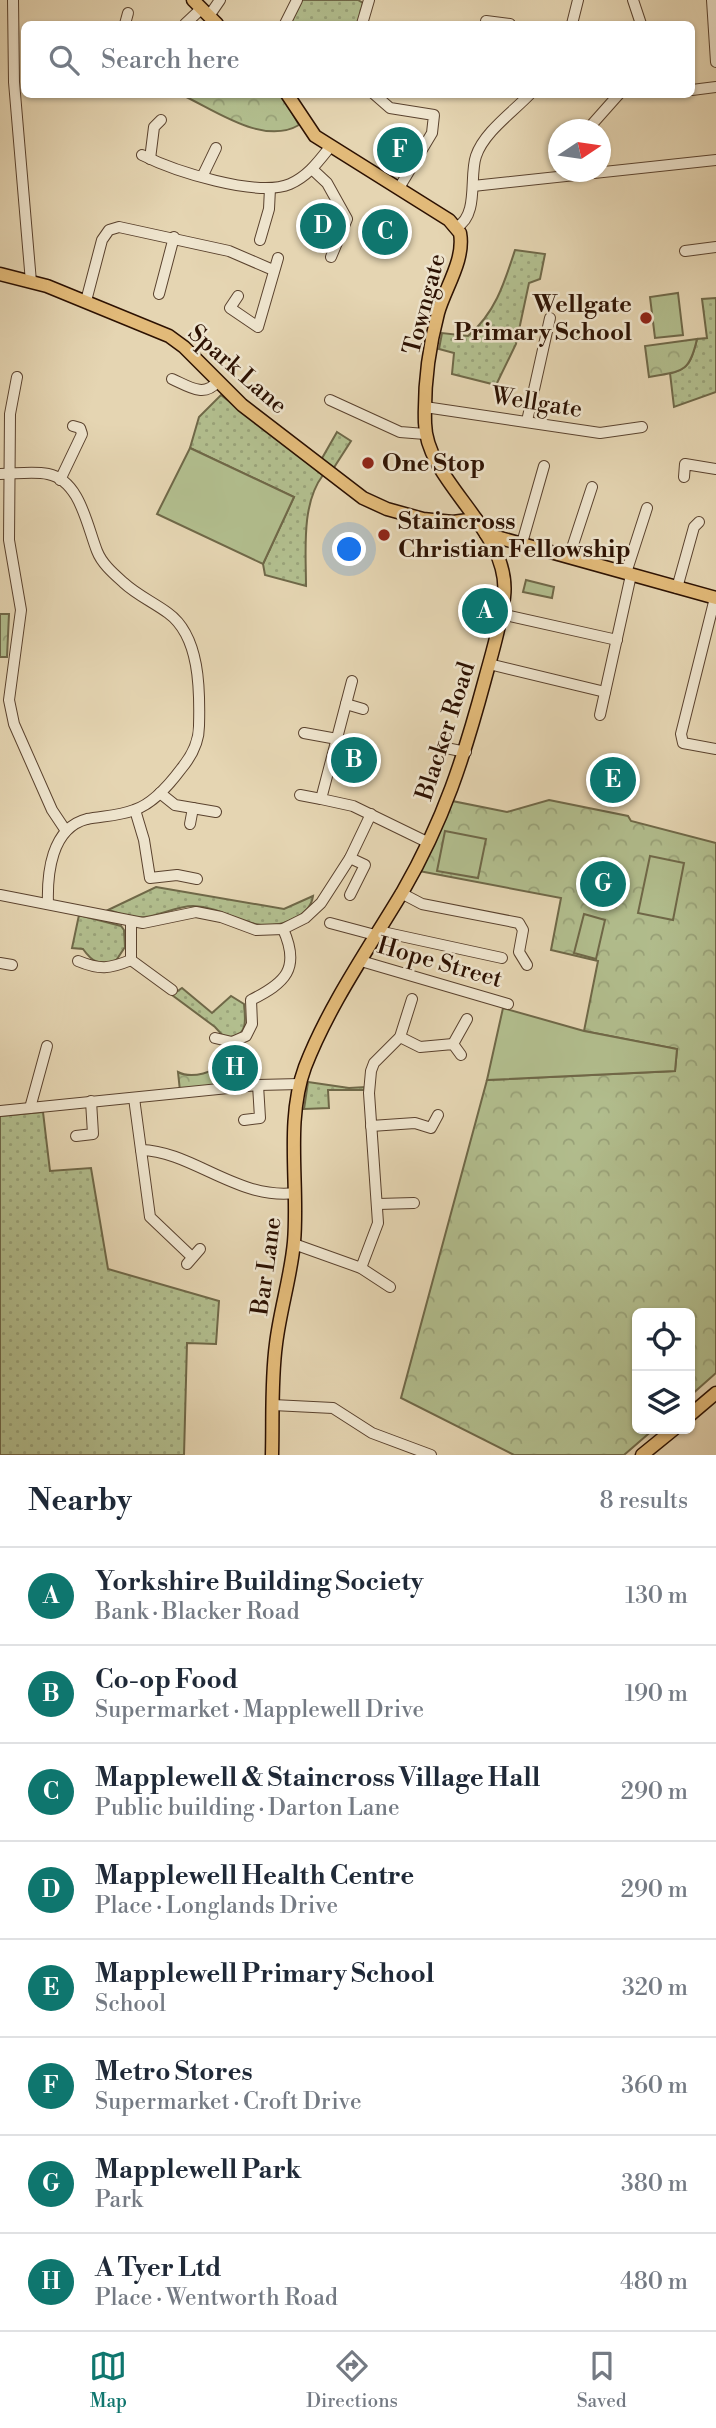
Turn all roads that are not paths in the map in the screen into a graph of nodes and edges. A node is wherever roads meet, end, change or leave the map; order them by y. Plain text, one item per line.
1 (13, 0) edge
2 (220, 0) edge
3 (297, 0) edge
4 (369, 0) edge
5 (578, 0) edge
6 (634, 0) edge
7 (712, 0) edge
8 (205, 12) edge
9 (128, 13) dead end
10 (126, 21) edge
11 (286, 21) edge
12 (363, 21) edge
13 (573, 21) edge
14 (640, 21) edge
15 (716, 62) edge
16 (716, 87) edge
17 (695, 90) edge
18 (289, 98) edge
19 (378, 98) edge
20 (524, 98) edge
21 (615, 98) edge
22 (597, 119) edge
23 (161, 120) dead end
24 (330, 147) junction
25 (216, 148) dead end
26 (716, 160) edge
27 (313, 169) junction
28 (611, 170) edge
29 (203, 175) junction
30 (548, 177) edge
31 (473, 186) junction
32 (270, 188) junction
33 (399, 188) junction
34 (457, 227) junction
35 (174, 237) junction
36 (260, 240) dead end
37 (716, 247) edge
38 (685, 251) dead end
39 (331, 257) dead end
40 (278, 258) dead end
41 (273, 270) junction
42 (0, 274) edge
43 (31, 282) junction
44 (159, 294) dead end
45 (237, 296) dead end
46 (86, 301) junction
47 (550, 317) dead end
48 (17, 377) dead end
49 (172, 379) dead end
50 (217, 382) junction
51 (330, 401) dead end
52 (425, 407) junction
53 (527, 421) junction
54 (73, 426) dead end
55 (642, 427) dead end
56 (425, 434) junction
57 (544, 466) dead end
58 (716, 469) edge
59 (4, 474) edge
60 (684, 477) dead end
61 (60, 480) junction
62 (592, 486) dead end
63 (647, 508) dead end
64 (476, 519) junction
65 (699, 522) dead end
66 (486, 534) junction
67 (4, 540) edge
68 (520, 542) junction
69 (496, 553) junction
70 (569, 557) junction
71 (629, 574) junction
72 (677, 588) junction
73 (715, 598) edge
74 (501, 614) junction
75 (617, 640) junction
76 (489, 664) junction
77 (352, 681) dead end
78 (606, 692) junction
79 (4, 700) edge
80 (346, 704) junction
81 (363, 709) dead end
82 (600, 715) dead end
83 (304, 733) dead end
84 (337, 739) junction
85 (440, 747) dead end
86 (716, 749) edge
87 (466, 752) junction
88 (160, 793) junction
89 (300, 795) dead end
90 (321, 799) junction
91 (193, 808) junction
92 (135, 810) junction
93 (216, 812) dead end
94 (371, 814) junction
95 (190, 824) dead end
96 (66, 831) junction
97 (427, 842) junction
98 (350, 858) junction
99 (197, 879) dead end
100 (401, 893) junction
101 (0, 895) edge
102 (350, 895) dead end
103 (48, 904) junction
104 (131, 921) junction
105 (330, 923) dead end
106 (283, 929) junction
107 (376, 933) junction
108 (502, 958) dead end
109 (131, 960) junction
110 (78, 961) dead end
111 (361, 961) junction
112 (0, 962) edge
113 (12, 965) dead end
114 (527, 965) dead end
115 (172, 990) dead end
116 (412, 999) dead end
117 (508, 1004) dead end
118 (467, 1020) dead end
119 (400, 1037) junction
120 (215, 1038) dead end
121 (453, 1044) junction
122 (47, 1046) dead end
123 (461, 1055) dead end
124 (300, 1084) junction
125 (258, 1085) junction
126 (134, 1098) junction
127 (91, 1101) junction
128 (30, 1108) junction
129 (0, 1111) edge
130 (438, 1115) dead end
131 (244, 1120) dead end
132 (371, 1126) junction
133 (76, 1136) dead end
134 (141, 1150) junction
135 (295, 1193) junction
136 (414, 1203) dead end
137 (378, 1204) junction
138 (294, 1244) junction
139 (193, 1257) dead end
140 (361, 1268) junction
141 (390, 1287) dead end
142 (716, 1393) edge
143 (273, 1405) junction
144 (695, 1411) edge
145 (668, 1434) edge
146 (271, 1455) edge
147 (431, 1455) edge
148 (642, 1455) edge

1 - 43 street
2 - 8 street
3 - 11 street
4 - 12 street
5 - 13 street
6 - 14 street
7 - 15 street
9 - 10 street
16 - 17 street
18 - 24 main road
19 - 33 street
20 - 31 street
21 - 22 street
23 - 29 street
24 - 27 street
24 - 33 main road
25 - 29 street
26 - 28 street
27 - 32 street
27 - 39 street
29 - 32 street
30 - 31 street
31 - 34 street
32 - 36 street
33 - 34 main road
34 - 52 main road, Towngate
35 - 41 street
35 - 44 street
35 - 46 street
37 - 38 street
40 - 41 street
41 - 45 street
42 - 43 main road, Spark Lane
43 - 46 main road, Spark Lane
46 - 50 main road, Spark Lane
47 - 53 street
48 - 59 street
49 - 50 street
50 - 64 main road, Spark Lane
51 - 56 street
52 - 53 street, Wellgate
52 - 56 main road, Towngate
53 - 55 street, Wellgate
54 - 61 street
56 - 64 main road, Towngate
57 - 68 street
58 - 60 street
59 - 61 street
59 - 67 street
61 - 88 street
62 - 70 street
63 - 71 street
64 - 66 main road, Towngate
65 - 72 street
66 - 68 main road
66 - 69 main road, Blacker Road
67 - 79 street
68 - 69 main road
68 - 70 main road
69 - 74 main road, Blacker Road
70 - 71 main road
71 - 72 main road
71 - 75 street
72 - 73 main road
73 - 86 street
74 - 75 street
74 - 76 main road, Blacker Road
75 - 78 street
76 - 78 street
76 - 87 main road, Blacker Road
77 - 80 street
78 - 82 street
79 - 96 street
80 - 81 street
80 - 84 street
83 - 84 street
84 - 90 street
85 - 87 street
87 - 97 main road, Blacker Road
88 - 91 street
88 - 92 street
89 - 90 street
90 - 94 street
91 - 93 street
91 - 95 street
92 - 96 street
92 - 99 street
94 - 97 street
94 - 98 street
96 - 103 street
97 - 100 main road, Blacker Road
98 - 102 street
98 - 106 street
100 - 107 main road, Blacker Road
100 - 114 street
101 - 103 street
103 - 104 street
104 - 106 street
104 - 109 street
105 - 107 street
106 - 120 street
107 - 108 street
107 - 111 main road, Blacker Road
109 - 110 street
109 - 115 street
111 - 117 street, Hope Street
111 - 124 main road, Blacker Road
112 - 113 street
116 - 119 street
118 - 121 street
119 - 121 street
119 - 132 street
121 - 123 street
122 - 128 street
124 - 125 street
124 - 135 main road, Bar Lane
125 - 126 street
125 - 131 street
126 - 127 street
126 - 134 street
127 - 128 street
127 - 133 street
128 - 129 street
130 - 132 street
132 - 137 street
134 - 135 street
134 - 139 street
135 - 138 main road, Bar Lane
136 - 137 street
137 - 140 street
138 - 140 street
138 - 143 main road, Bar Lane
140 - 141 street
142 - 144 main road
143 - 146 main road, Bar Lane
143 - 147 street
145 - 148 main road

